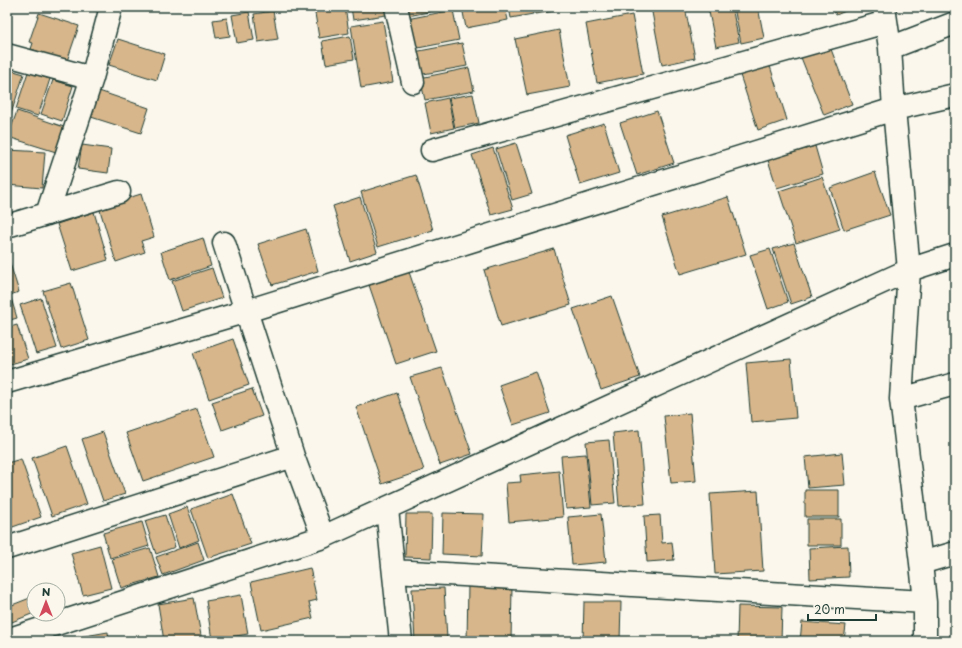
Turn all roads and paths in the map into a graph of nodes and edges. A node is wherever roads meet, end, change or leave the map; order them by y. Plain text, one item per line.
1 (111, 7) edge
2 (396, 7) edge
3 (885, 14) edge
4 (955, 23) edge
5 (890, 48) junction
6 (7, 55) edge
7 (92, 78) junction
8 (412, 82) dead end
9 (955, 95) edge
10 (894, 109) junction
11 (432, 150) dead end
12 (119, 192) dead end
13 (47, 214) junction
14 (7, 226) edge
15 (224, 243) dead end
16 (955, 255) edge
17 (909, 270) junction
18 (247, 311) junction
19 (7, 382) edge
20 (955, 384) edge
21 (902, 399) junction
22 (293, 456) junction
23 (387, 509) junction
24 (323, 537) junction
25 (7, 548) edge
26 (955, 553) edge
27 (921, 563) junction
28 (394, 571) junction
29 (925, 602) junction
30 (7, 640) edge
31 (401, 641) edge
32 (925, 641) edge

1 - 7 street
2 - 8 street
3 - 5 street
3 - 11 street
4 - 5 street
5 - 10 street
6 - 7 street
7 - 13 street
9 - 10 street
10 - 17 street
10 - 18 street
12 - 13 street
13 - 14 street
15 - 18 street
16 - 17 street
17 - 21 street
17 - 23 street
18 - 19 street
18 - 22 street
20 - 21 street
21 - 27 street
22 - 24 street
22 - 25 street
23 - 24 street
23 - 28 street
24 - 30 street
26 - 27 street
27 - 29 street
28 - 29 street
28 - 31 street
29 - 32 street

